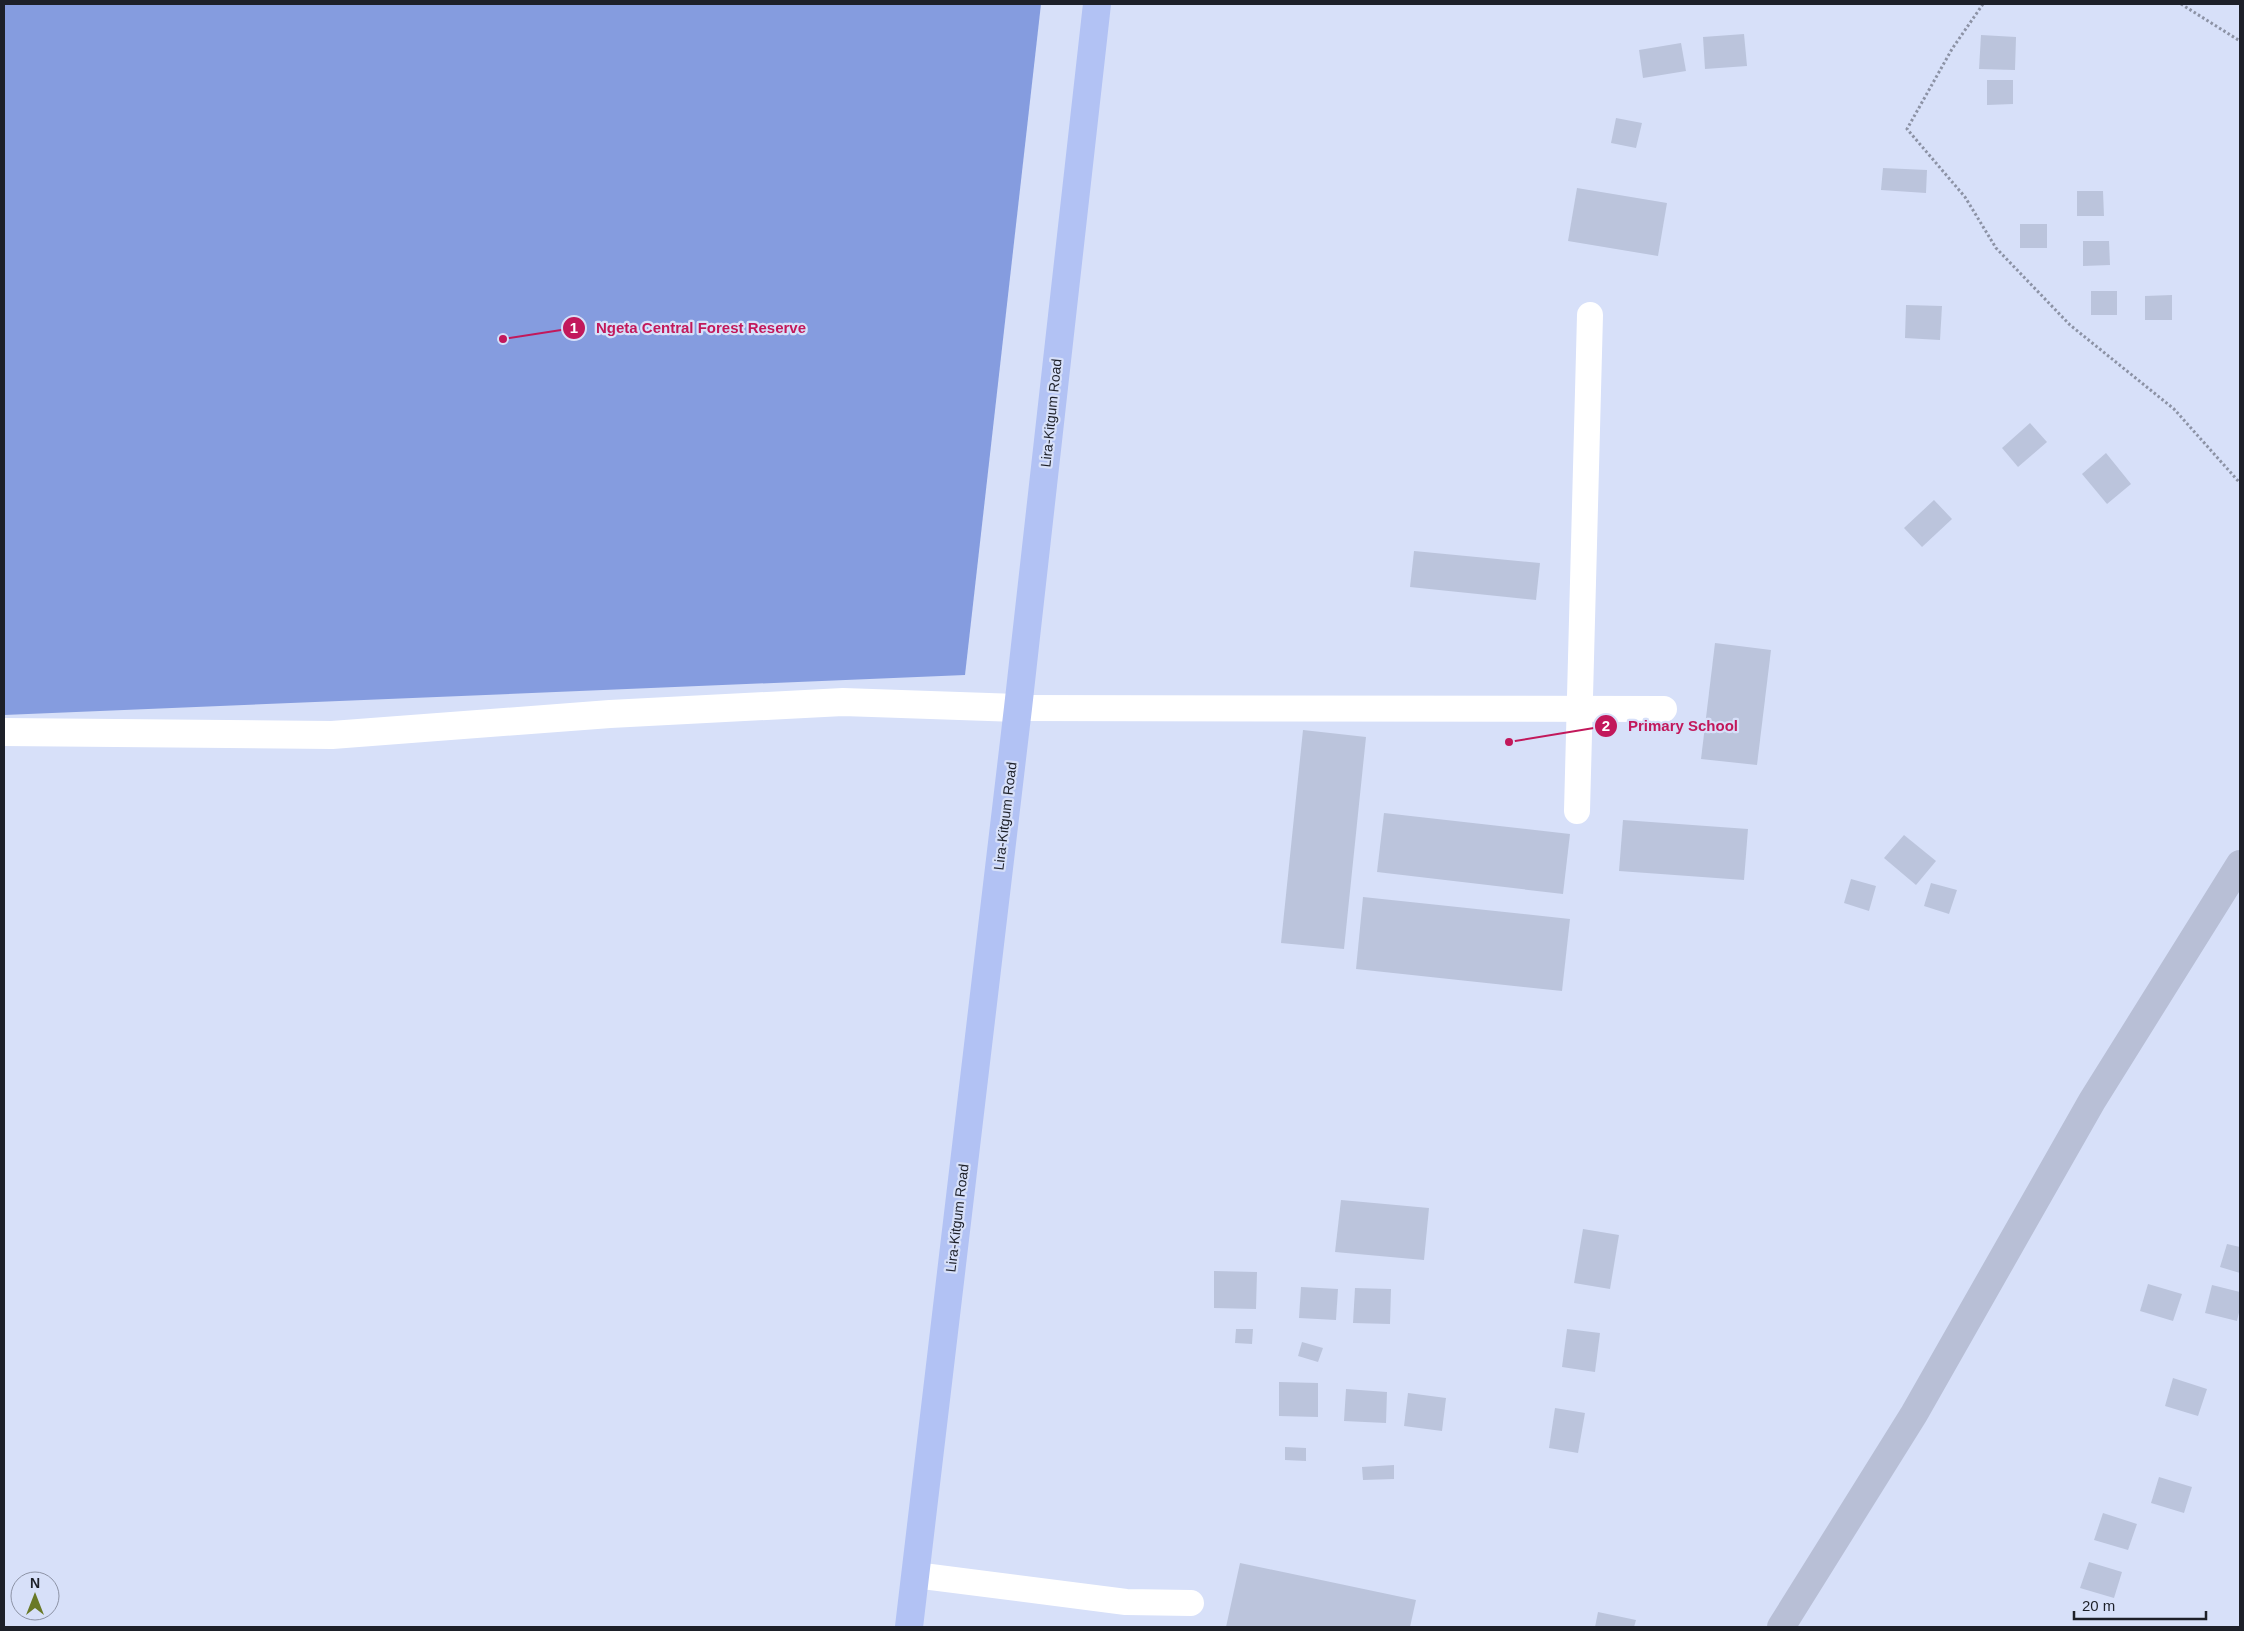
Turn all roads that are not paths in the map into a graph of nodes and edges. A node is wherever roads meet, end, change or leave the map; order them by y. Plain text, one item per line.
1 (1097, 4) edge
2 (1590, 315) dead end
3 (1018, 708) junction
4 (1580, 709) junction
5 (1664, 709) dead end
6 (4, 732) edge
7 (1577, 811) dead end
8 (2240, 864) edge
9 (915, 1575) junction
10 (1191, 1603) dead end
11 (909, 1627) edge
12 (1781, 1627) edge

1 - 3 main road, Lira-Kitgum Road
2 - 4 lane
3 - 4 lane
3 - 6 street
3 - 9 main road, Lira-Kitgum Road
4 - 5 lane
4 - 7 lane
8 - 12 main road
9 - 10 lane
9 - 11 main road, Lira-Kitgum Road

